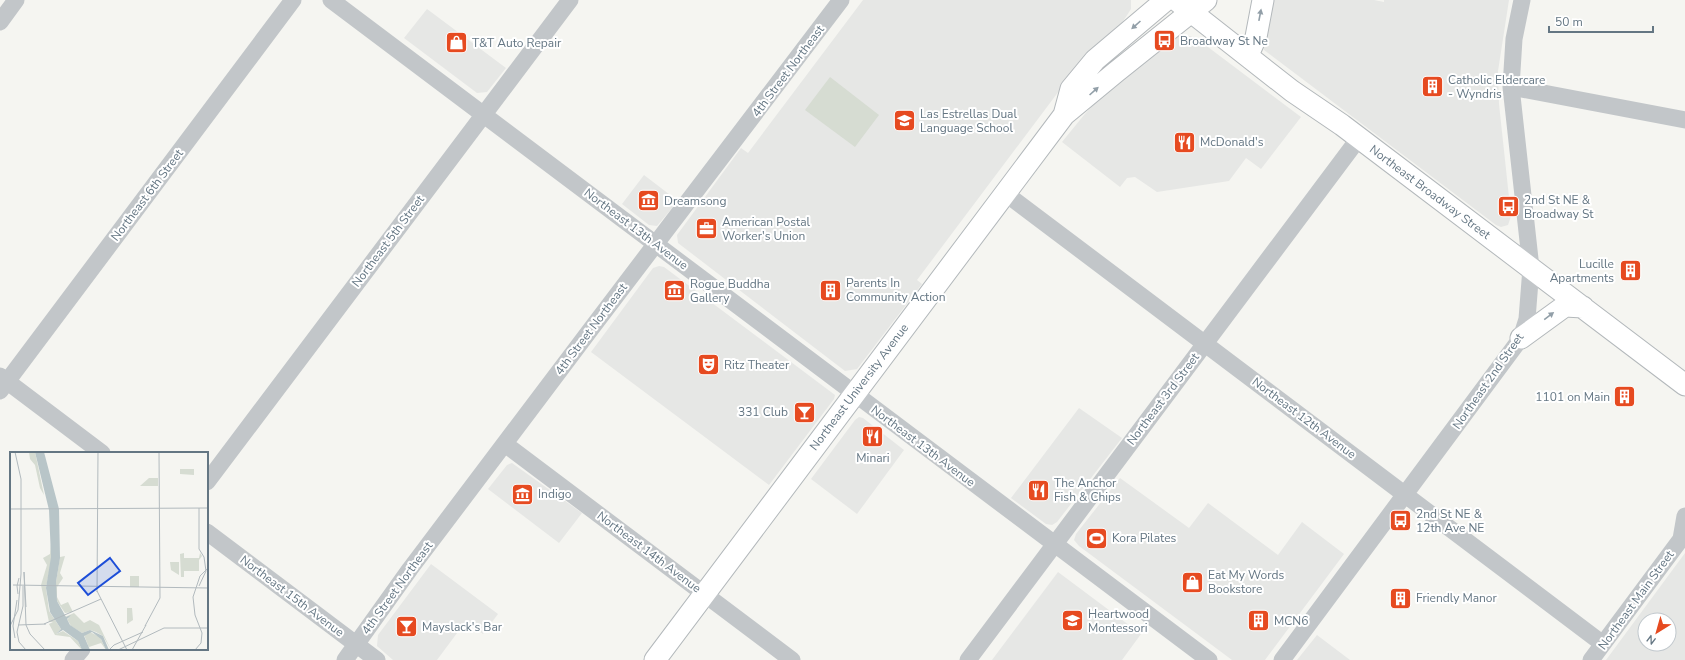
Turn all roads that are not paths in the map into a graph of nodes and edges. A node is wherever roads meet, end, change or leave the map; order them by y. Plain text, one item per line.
1 (16, 0) edge
2 (293, 0) edge
3 (331, 0) edge
4 (570, 0) edge
5 (841, 0) edge
6 (1166, 0) edge
7 (1263, 0) edge
8 (1522, 0) edge
9 (1191, 4) edge
10 (0, 22) edge
11 (1248, 55) junction
12 (1511, 87) junction
13 (483, 115) junction
14 (1064, 115) junction
15 (1685, 120) edge
16 (1358, 138) junction
17 (1005, 193) junction
18 (656, 244) junction
19 (1531, 268) junction
20 (1583, 307) junction
21 (1520, 338) junction
22 (1205, 344) junction
23 (2, 383) edge
24 (1685, 385) edge
25 (854, 394) junction
26 (505, 444) junction
27 (101, 452) edge
28 (208, 481) edge
29 (1405, 494) junction
30 (1685, 516) edge
31 (208, 533) edge
32 (1054, 544) junction
33 (704, 594) junction
34 (356, 644) junction
35 (1603, 644) junction
36 (81, 650) edge
37 (73, 660) edge
38 (345, 660) edge
39 (378, 660) edge
40 (655, 660) edge
41 (792, 660) edge
42 (968, 660) edge
43 (1209, 660) edge
44 (1282, 660) edge
45 (1592, 660) edge

1 - 10 street
2 - 23 street, Northeast 6th Street
3 - 13 street, Northeast 13th Avenue
4 - 13 street, Northeast 5th Street
5 - 18 street, 4th Street Northeast
6 -> 14 main road, Northeast University Avenue
11 -> 7 main road
8 - 12 street, Northeast 2nd Street
9 - 11 main road, Northeast Broadway Street
14 -> 9 main road, Northeast University Avenue
11 - 16 main road, Northeast Broadway Street
12 - 15 street
12 - 19 street, Northeast 2nd Street
13 - 18 street, Northeast 13th Avenue
13 - 28 street, Northeast 5th Street
14 - 17 main road, Northeast University Avenue
16 - 19 main road, Northeast Broadway Street
16 - 22 street, Northeast 3rd Street
17 - 22 street, Northeast 12th Avenue
17 - 25 main road, Northeast University Avenue
18 - 25 street, Northeast 13th Avenue
18 - 26 street, 4th Street Northeast
19 - 20 main road, Northeast Broadway Street
19 - 21 street, Northeast 2nd Street
21 -> 20 main road
20 - 24 main road, Northeast Broadway Street
21 - 29 street, Northeast 2nd Street
22 - 29 street, Northeast 12th Avenue
22 - 32 street, Northeast 3rd Street
23 - 27 street
25 - 32 street, Northeast 13th Avenue
25 - 33 main road, Northeast University Avenue
26 - 33 street, Northeast 14th Avenue
26 - 34 street, 4th Street Northeast
29 - 35 street, Northeast 12th Avenue
29 - 44 street, Northeast 2nd Street
30 - 35 street, Northeast Main Street
31 - 34 street, Northeast 15th Avenue
32 - 42 street, Northeast 3rd Street
32 - 43 street, Northeast 13th Avenue
33 - 40 main road, Northeast University Avenue
33 - 41 street, Northeast 14th Avenue
34 - 38 street, 4th Street Northeast
34 - 39 street, Northeast 15th Avenue
35 - 45 street, Northeast Main Street
36 - 37 street

